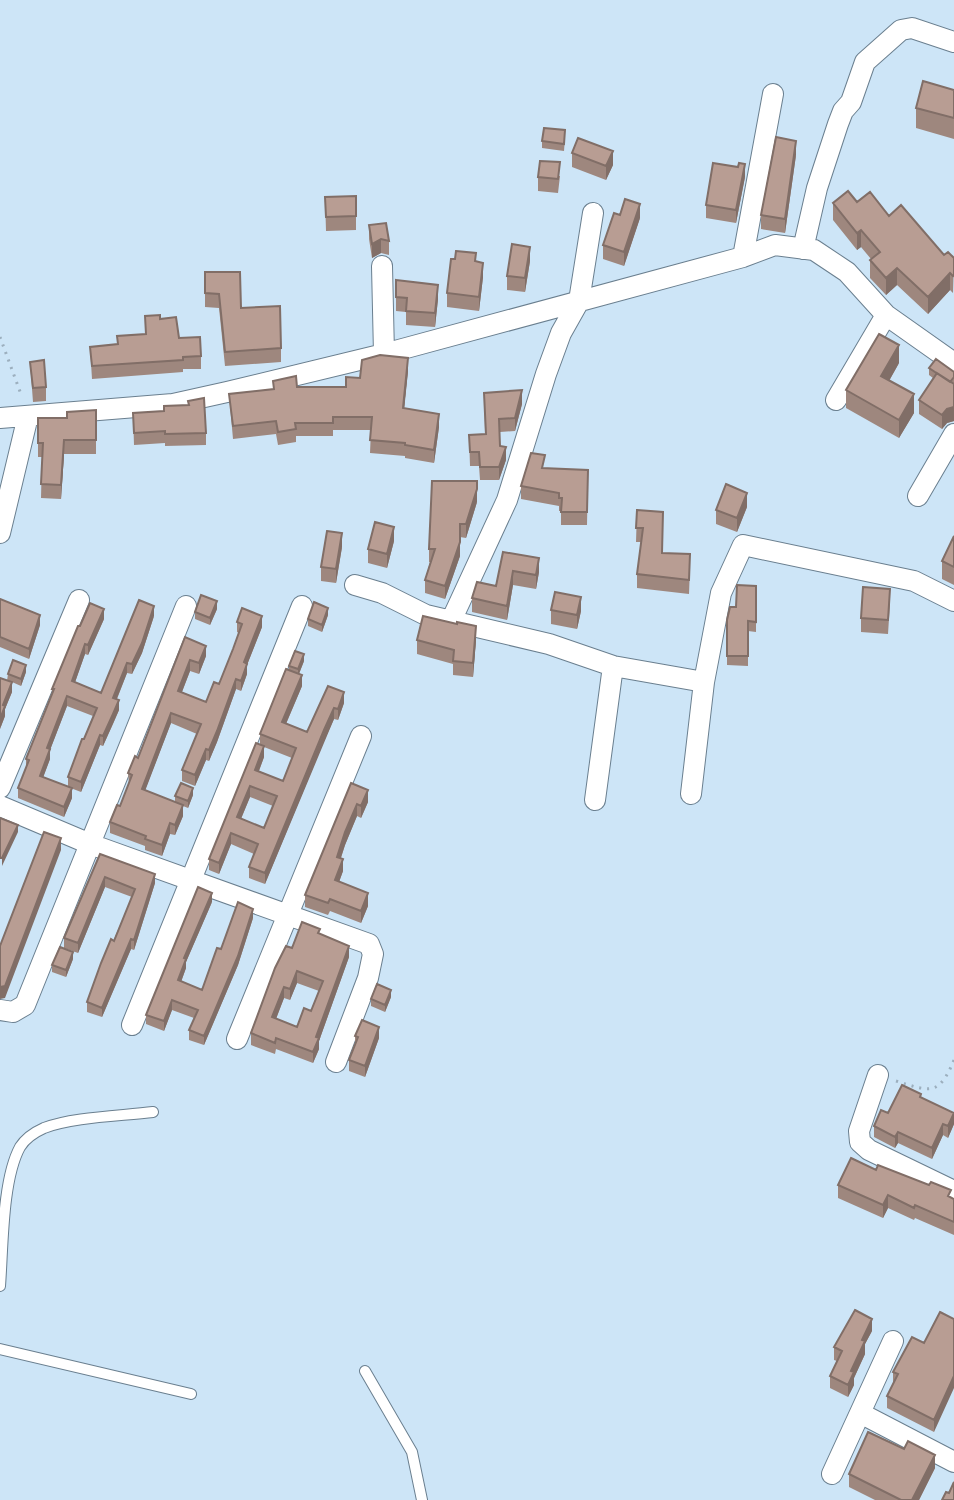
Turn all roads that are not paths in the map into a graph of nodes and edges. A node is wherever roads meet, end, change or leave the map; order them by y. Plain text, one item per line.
1 (954, 42) edge
2 (773, 94) dead end
3 (593, 213) dead end
4 (803, 249) junction
5 (743, 257) junction
6 (382, 266) dead end
7 (579, 301) junction
8 (886, 315) junction
9 (384, 354) junction
10 (954, 363) edge
11 (836, 400) dead end
12 (28, 416) junction
13 (0, 418) edge
14 (954, 434) edge
15 (918, 496) dead end
16 (0, 533) edge
17 (355, 585) dead end
18 (79, 600) dead end
19 (954, 601) edge
20 (186, 606) dead end
21 (302, 606) dead end
22 (451, 621) junction
23 (613, 666) junction
24 (704, 682) junction
25 (361, 736) dead end
26 (0, 788) edge
27 (691, 794) dead end
28 (595, 800) dead end
29 (0, 806) edge
30 (90, 844) junction
31 (191, 879) junction
32 (288, 913) junction
33 (0, 1010) edge
34 (132, 1025) dead end
35 (237, 1039) dead end
36 (336, 1062) dead end
37 (878, 1075) road end
38 (153, 1112) dead end
39 (954, 1167) edge
40 (949, 1189) edge
41 (0, 1286) edge
42 (893, 1341) dead end
43 (0, 1349) edge
44 (365, 1371) dead end
45 (191, 1394) dead end
46 (860, 1413) junction
47 (951, 1455) edge
48 (832, 1474) dead end
49 (422, 1500) edge

1 - 4 street
2 - 5 street
3 - 7 street
4 - 5 street
4 - 8 street
5 - 7 street
6 - 9 street
7 - 9 street
7 - 22 street
8 - 10 street
8 - 11 street
9 - 12 street
12 - 13 street
12 - 16 street
14 - 15 street
17 - 22 street
18 - 26 street
19 - 24 street
20 - 30 street
21 - 31 street
22 - 23 street
23 - 24 street
23 - 28 street
24 - 27 street
25 - 32 street
29 - 30 street
30 - 31 street
30 - 33 street
31 - 32 street
31 - 34 street
32 - 35 street
32 - 36 street
37 - 40 street
38 - 41 lane
39 - 40 street
42 - 46 street
43 - 45 lane
44 - 49 lane
46 - 47 street
46 - 48 street

